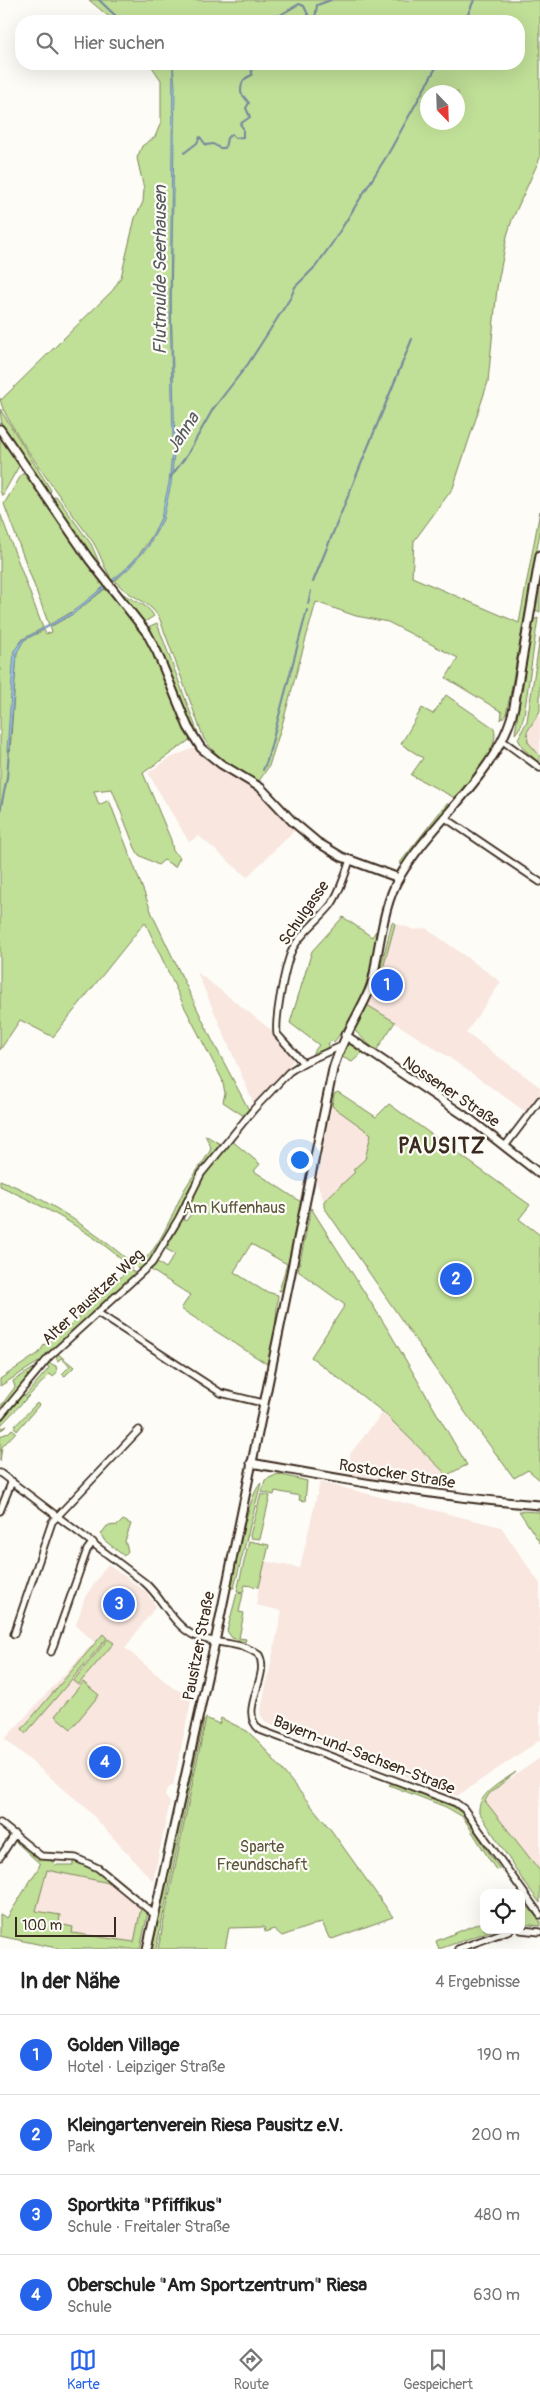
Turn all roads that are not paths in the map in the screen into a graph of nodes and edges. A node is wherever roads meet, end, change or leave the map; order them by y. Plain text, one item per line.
1 (0, 429) edge
2 (540, 555) edge
3 (503, 741) junction
4 (540, 768) edge
5 (444, 817) junction
6 (350, 860) junction
7 (399, 878) junction
8 (540, 882) edge
9 (345, 1035) junction
10 (340, 1047) junction
11 (303, 1063) junction
12 (540, 1100) edge
13 (505, 1146) junction
14 (540, 1174) edge
15 (98, 1313) junction
16 (263, 1403) junction
17 (0, 1416) edge
18 (139, 1430) dead end
19 (252, 1463) junction
20 (0, 1473) edge
21 (12, 1481) junction
22 (540, 1505) edge
23 (0, 1512) edge
24 (59, 1516) junction
25 (93, 1542) junction
26 (14, 1634) dead end
27 (214, 1642) junction
28 (50, 1652) dead end
29 (0, 1823) edge
30 (15, 1834) junction
31 (0, 1857) edge
32 (520, 1889) edge
33 (525, 1896) edge
34 (154, 1914) junction
35 (540, 1915) edge
36 (525, 1930) edge
37 (540, 1932) edge
38 (499, 1934) edge
39 (148, 1949) edge
40 (458, 1949) edge

1 - 6 street
2 - 3 street, Pausitzer Straße
3 - 4 street
3 - 5 street, Pausitzer Straße
5 - 7 street, Pausitzer Straße
5 - 8 street
6 - 7 street
6 - 11 street, Schulgasse
7 - 9 street, Pausitzer Straße
9 - 10 street, Pausitzer Straße
9 - 13 street, Nossener Straße
10 - 11 street, Alter Pausitzer Weg
10 - 16 street, Pausitzer Straße
11 - 15 street, Alter Pausitzer Weg
12 - 13 street
13 - 14 street, Nossener Straße
15 - 16 street
15 - 17 street, Alter Pausitzer Weg
16 - 19 street, Pausitzer Straße
18 - 24 street
19 - 22 street, Rostocker Straße
19 - 27 street, Pausitzer Straße
20 - 21 street
21 - 23 street
21 - 24 street
24 - 25 street
24 - 26 street
25 - 27 street
25 - 28 street
27 - 32 street, Bayern-und-Sachsen-Straße
27 - 34 street, Pausitzer Straße
29 - 30 street
30 - 31 street
30 - 34 street
33 - 35 street
34 - 39 street, Pausitzer Straße
36 - 37 street
38 - 40 street

